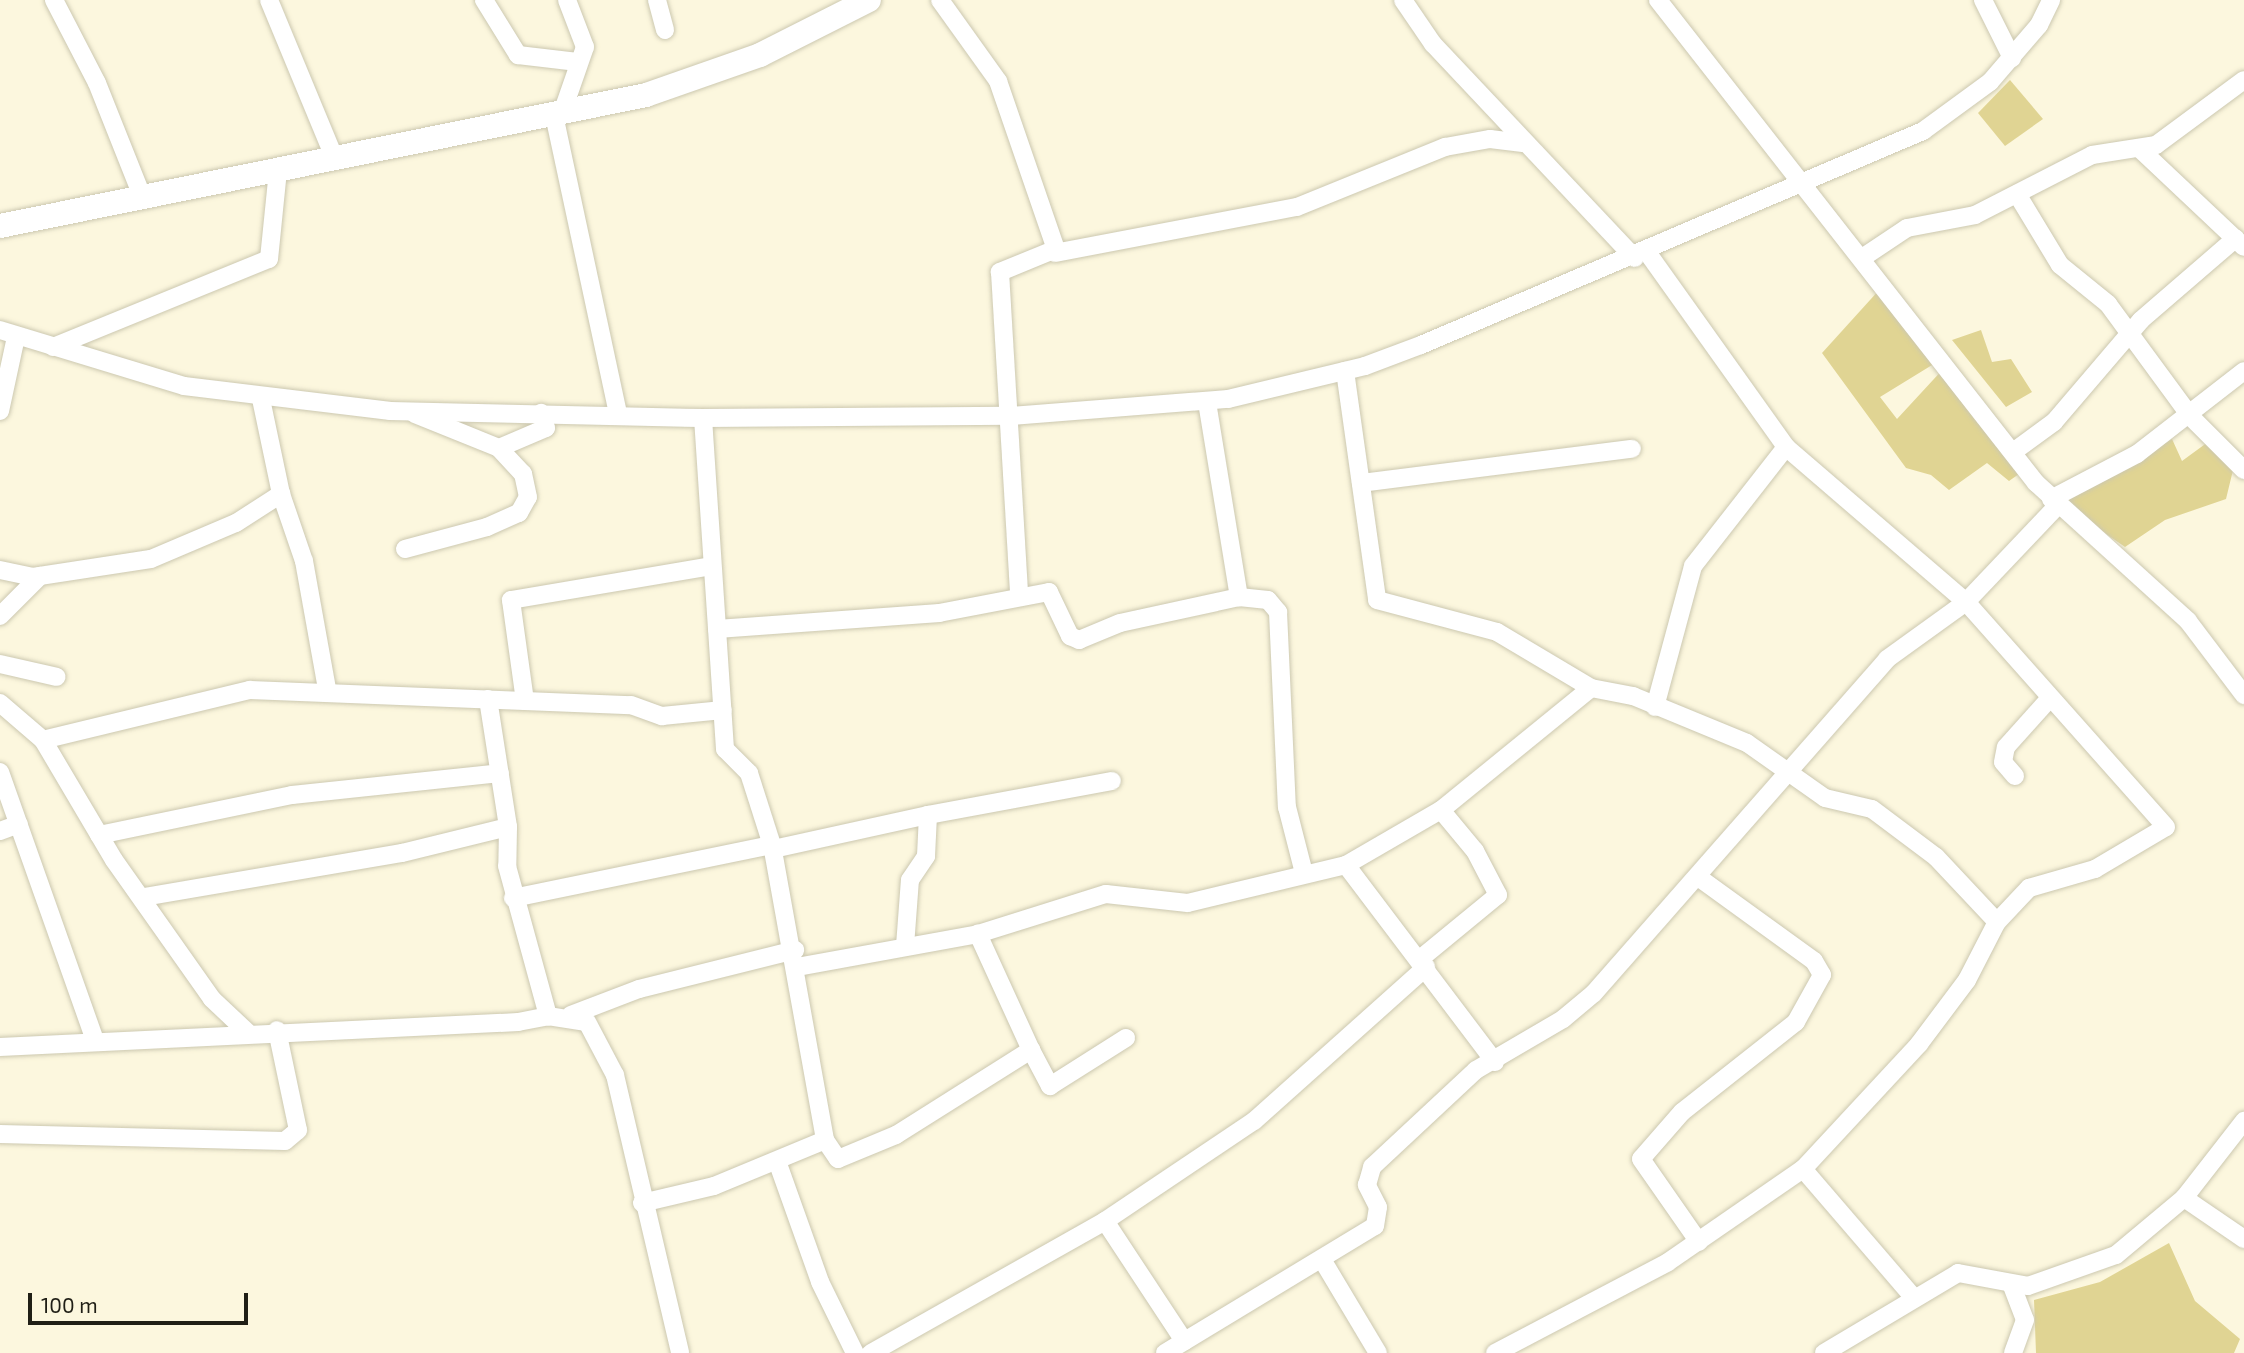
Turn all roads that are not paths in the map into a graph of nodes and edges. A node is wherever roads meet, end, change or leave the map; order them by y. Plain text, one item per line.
1 (55, 0) edge
2 (269, 0) edge
3 (484, 0) edge
4 (568, 0) edge
5 (657, 0) edge
6 (869, 0) edge
7 (940, 0) edge
8 (1403, 0) edge
9 (1658, 0) edge
10 (1983, 0) edge
11 (2051, 0) edge
12 (664, 30) dead end
13 (2011, 58) junction
14 (578, 62) junction
15 (2244, 80) edge
16 (558, 114) junction
17 (1523, 143) junction
18 (2141, 150) junction
19 (335, 159) junction
20 (278, 171) junction
21 (1802, 187) junction
22 (2017, 194) junction
23 (142, 196) junction
24 (0, 226) edge
25 (2240, 243) edge
26 (1055, 253) junction
27 (1641, 255) junction
28 (1862, 258) junction
29 (8, 334) edge
30 (2129, 334) junction
31 (53, 347) junction
32 (1345, 371) junction
33 (2244, 371) edge
34 (261, 400) junction
35 (1207, 402) junction
36 (0, 411) edge
37 (411, 411) junction
38 (541, 412) junction
39 (618, 414) junction
40 (1011, 416) junction
41 (2191, 417) junction
42 (703, 418) junction
43 (1786, 447) junction
44 (499, 448) junction
45 (1632, 449) dead end
46 (2013, 452) junction
47 (2244, 470) edge
48 (1361, 482) junction
49 (281, 494) junction
50 (2054, 503) junction
51 (405, 549) dead end
52 (711, 566) junction
53 (0, 570) edge
54 (40, 576) junction
55 (1019, 596) junction
56 (1239, 597) junction
57 (1966, 602) junction
58 (0, 616) edge
59 (717, 629) junction
60 (0, 664) edge
61 (57, 677) dead end
62 (1591, 688) junction
63 (327, 689) junction
64 (2244, 695) edge
65 (2050, 698) junction
66 (488, 699) junction
67 (525, 701) junction
68 (0, 703) edge
69 (1655, 708) junction
70 (723, 710) junction
71 (43, 740) junction
72 (1787, 771) junction
73 (0, 772) edge
74 (500, 773) junction
75 (2015, 776) dead end
76 (1112, 781) dead end
77 (1441, 810) junction
78 (928, 815) junction
79 (19, 824) junction
80 (508, 827) junction
81 (0, 831) edge
82 (99, 835) junction
83 (772, 847) junction
84 (1346, 865) junction
85 (1304, 873) junction
86 (1698, 877) junction
87 (144, 897) junction
88 (513, 898) junction
89 (1997, 922) junction
90 (978, 934) junction
91 (905, 946) junction
92 (796, 959) junction
93 (1423, 963) junction
94 (548, 1016) junction
95 (571, 1016) junction
96 (277, 1030) junction
97 (247, 1032) junction
98 (1126, 1038) dead end
99 (95, 1041) junction
100 (0, 1047) edge
101 (1031, 1050) junction
102 (1495, 1062) junction
103 (2244, 1121) edge
104 (0, 1134) edge
105 (825, 1140) junction
106 (777, 1161) junction
107 (1803, 1169) junction
108 (2184, 1198) junction
109 (642, 1203) junction
110 (1105, 1221) junction
111 (2244, 1239) edge
112 (1699, 1242) junction
113 (1323, 1261) junction
114 (2012, 1286) junction
115 (1914, 1298) junction
116 (1184, 1340) junction
117 (680, 1353) edge
118 (855, 1353) edge
119 (871, 1353) edge
120 (1165, 1353) edge
121 (1378, 1353) edge
122 (1494, 1353) edge
123 (1824, 1353) edge
124 (2013, 1353) edge

1 - 23 street
2 - 19 street
3 - 14 street
4 - 14 street
5 - 12 street
6 - 16 main road
7 - 26 street
8 - 17 street
9 - 21 street
10 - 13 street
11 - 13 street
13 - 21 street
14 - 16 street
15 - 18 street
16 - 19 main road
16 - 39 street
17 - 26 street
17 - 27 street
18 - 22 street
18 - 25 street
19 - 20 main road
20 - 23 main road
20 - 31 street
21 - 27 street
21 - 28 street
22 - 28 street
22 - 30 street
23 - 24 main road
25 - 30 street
26 - 40 street
27 - 32 street
27 - 43 street
28 - 46 street
29 - 31 street
29 - 36 street
30 - 41 street
30 - 46 street
31 - 34 street
32 - 35 street
32 - 48 street
33 - 41 street
34 - 37 street
34 - 49 street
35 - 40 street
35 - 56 street
37 - 38 street
37 - 44 street
38 - 39 street
38 - 44 street
39 - 42 street
40 - 42 street
40 - 55 street
41 - 47 street
41 - 50 street
42 - 52 street
43 - 57 street
43 - 69 street
44 - 51 street
45 - 48 street
46 - 50 street
48 - 62 street
49 - 54 street
49 - 63 street
50 - 57 street
50 - 64 street
52 - 59 street
52 - 67 street
53 - 54 street
54 - 58 street
55 - 56 street
55 - 59 street
56 - 85 street
57 - 65 street
57 - 72 street
59 - 70 street
60 - 61 street
62 - 69 street
62 - 77 street
63 - 66 street
63 - 71 street
65 - 75 street
65 - 89 street
66 - 67 street
66 - 74 street
67 - 70 street
68 - 71 street
69 - 72 street
70 - 83 street
71 - 82 street
72 - 86 street
72 - 89 street
73 - 79 street
74 - 80 street
74 - 82 street
76 - 78 street
77 - 84 street
77 - 93 street
78 - 83 street
78 - 91 street
79 - 81 street
79 - 99 street
80 - 87 street
80 - 88 street
82 - 87 street
83 - 88 street
83 - 92 street
84 - 85 street
84 - 93 street
85 - 90 street
86 - 102 street
86 - 112 street
87 - 97 street
88 - 94 street
89 - 107 street
90 - 91 street
90 - 101 street
91 - 92 street
92 - 95 street
92 - 105 street
93 - 102 street
93 - 110 street
94 - 95 street
94 - 96 street
95 - 109 street
96 - 97 street
96 - 104 street
97 - 99 street
98 - 101 street
99 - 100 street
101 - 105 street
102 - 113 street
103 - 108 street
105 - 106 street
106 - 109 street
106 - 118 street
107 - 112 street
107 - 115 street
108 - 111 street
108 - 114 street
109 - 117 street
110 - 116 street
110 - 119 street
112 - 122 street
113 - 116 street
113 - 121 street
114 - 115 street
114 - 124 street
115 - 123 street
116 - 120 street

